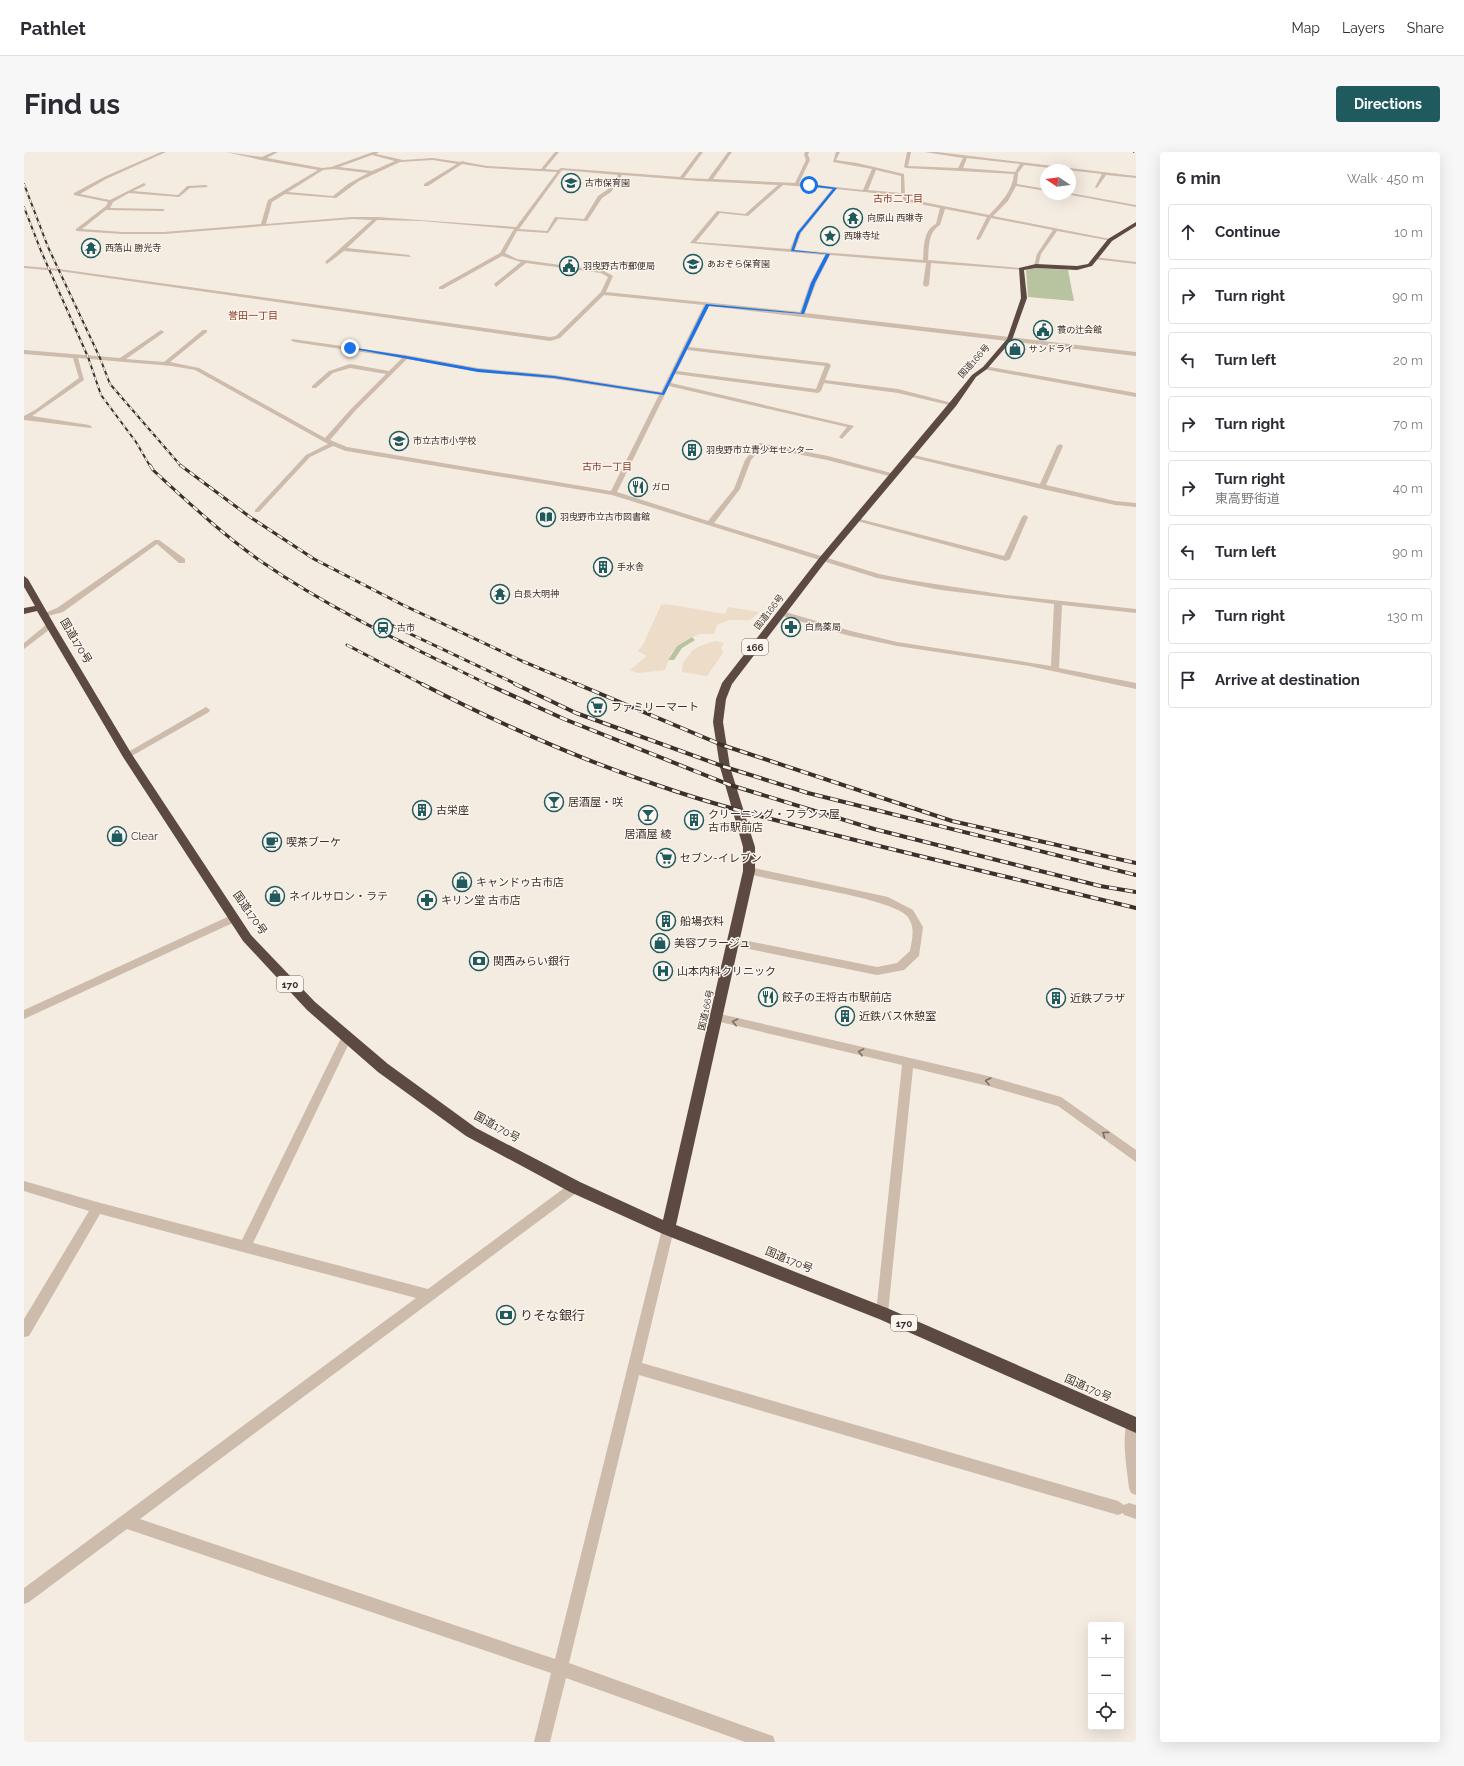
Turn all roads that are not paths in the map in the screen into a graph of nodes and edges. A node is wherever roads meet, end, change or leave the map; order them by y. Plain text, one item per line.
1 (164, 152) edge
2 (228, 152) edge
3 (276, 152) edge
4 (377, 152) edge
5 (557, 152) edge
6 (701, 152) edge
7 (730, 152) edge
8 (807, 152) edge
9 (838, 152) edge
10 (909, 152) edge
11 (927, 152) edge
12 (372, 154) junction
13 (966, 156) junction
14 (261, 159) junction
15 (400, 160) junction
16 (463, 162) junction
17 (1023, 163) junction
18 (332, 168) junction
19 (875, 168) junction
20 (322, 169) junction
21 (960, 169) junction
22 (542, 170) junction
23 (560, 171) junction
24 (371, 172) junction
25 (621, 173) junction
26 (1016, 173) junction
27 (1105, 173) junction
28 (1136, 176) edge
29 (682, 178) junction
30 (710, 180) junction
31 (782, 183) junction
32 (144, 184) dead end
33 (796, 184) junction
34 (426, 185) dead end
35 (1015, 185) junction
36 (206, 186) dead end
37 (1097, 187) dead end
38 (835, 188) junction
39 (1040, 189) edge
40 (865, 191) junction
41 (128, 192) junction
42 (286, 193) junction
43 (903, 195) junction
44 (1076, 195) edge
45 (111, 201) junction
46 (1136, 206) edge
47 (943, 207) junction
48 (106, 209) junction
49 (163, 210) dead end
50 (990, 216) junction
51 (377, 218) junction
52 (1136, 224) edge
53 (262, 225) junction
54 (517, 229) junction
55 (1056, 229) junction
56 (978, 239) dead end
57 (1110, 240) junction
58 (343, 249) junction
59 (792, 251) junction
60 (502, 254) junction
61 (828, 254) junction
62 (409, 256) dead end
63 (1094, 258) junction
64 (525, 261) junction
65 (927, 262) junction
66 (327, 263) dead end
67 (1136, 263) edge
68 (1036, 266) junction
69 (24, 267) edge
70 (1020, 269) junction
71 (496, 285) dead end
72 (926, 285) dead end
73 (441, 288) dead end
74 (603, 293) junction
75 (707, 305) junction
76 (802, 314) junction
77 (205, 331) dead end
78 (161, 332) dead end
79 (1010, 339) junction
80 (294, 340) dead end
81 (686, 348) junction
82 (24, 352) edge
83 (1136, 354) edge
84 (74, 356) junction
85 (406, 357) junction
86 (122, 359) junction
87 (166, 364) junction
88 (985, 368) junction
89 (675, 372) junction
90 (390, 374) junction
91 (822, 381) junction
92 (668, 384) junction
93 (314, 387) dead end
94 (663, 394) junction
95 (1136, 394) edge
96 (953, 404) junction
97 (25, 417) edge
98 (89, 427) dead end
99 (842, 437) dead end
100 (329, 442) junction
101 (1060, 446) dead end
102 (909, 456) junction
103 (893, 475) junction
104 (1042, 487) junction
105 (613, 493) junction
106 (1136, 505) edge
107 (257, 511) dead end
108 (1025, 517) dead end
109 (856, 520) junction
110 (710, 524) junction
111 (823, 559) junction
112 (182, 561) dead end
113 (24, 579) edge
114 (1058, 602) junction
115 (24, 610) edge
116 (1136, 611) edge
117 (42, 612) junction
118 (782, 613) junction
119 (50, 626) junction
120 (24, 647) edge
121 (1055, 669) junction
122 (1136, 686) edge
123 (206, 710) dead end
124 (127, 755) junction
125 (749, 871) junction
126 (234, 918) junction
127 (733, 942) junction
128 (24, 1014) edge
129 (716, 1018) junction
130 (347, 1037) junction
131 (908, 1063) junction
132 (1136, 1157) edge
133 (24, 1186) edge
134 (575, 1187) junction
135 (97, 1208) junction
136 (668, 1229) junction
137 (245, 1247) junction
138 (428, 1295) junction
139 (882, 1313) junction
140 (24, 1331) edge
141 (634, 1367) junction
142 (1134, 1425) edge
143 (1136, 1488) edge
144 (1128, 1510) edge
145 (126, 1522) junction
146 (24, 1597) edge
147 (560, 1668) junction
148 (542, 1742) edge
149 (767, 1742) edge

1 - 45 street
2 - 14 street
3 - 14 street
4 - 12 street
5 - 22 street
6 - 29 street
7 - 30 street
8 - 33 street
9 - 19 street
10 - 21 street
11 - 13 street
12 - 15 street
12 - 18 street
13 - 17 street
13 - 21 street
14 - 20 street
15 - 16 street
15 - 24 street
16 - 22 street
16 - 34 street
17 - 26 street
17 - 27 street
18 - 20 street
18 - 24 street
19 - 40 street
19 - 43 street
20 - 42 street
21 - 26 street
22 - 23 street
23 - 25 street
23 - 54 street
24 - 42 street
25 - 29 street
25 - 54 street
26 - 35 street
27 - 28 street
27 - 37 street
29 - 30 street
30 - 31 street
31 - 33 street
31 - 59 street
32 - 41 street
33 - 38 street
35 - 39 street
35 - 50 street
36 - 41 street
38 - 40 street
38 - 59 street
40 - 43 street
41 - 45 street
42 - 53 street
43 - 47 street
44 - 46 street
45 - 48 street
47 - 50 street
47 - 65 street
48 - 49 street
48 - 53 street
50 - 55 street
50 - 56 street
51 - 53 street
51 - 54 street
51 - 58 street
52 - 57 highway
54 - 60 street
55 - 57 street
55 - 68 street
57 - 63 highway
58 - 62 street
58 - 66 street
59 - 61 street
60 - 64 street
60 - 73 street
61 - 65 street
61 - 76 street
63 - 67 street
63 - 68 highway
64 - 71 street
64 - 74 street
65 - 70 street
65 - 72 street
68 - 70 highway
69 - 74 street
70 - 79 highway, 国道166号 / 166
74 - 75 street
75 - 76 street
75 - 81 street
76 - 79 street
77 - 87 street
78 - 86 street
79 - 83 street
79 - 88 highway, 国道166号 / 166
80 - 85 street
81 - 89 street
81 - 91 street
82 - 84 street
84 - 86 street
84 - 97 street
85 - 90 street
85 - 94 street
86 - 87 street
87 - 100 street
88 - 95 street
88 - 96 highway, 国道166号 / 166
89 - 91 street
89 - 92 street
90 - 93 street
90 - 100 street
91 - 96 street
92 - 94 street
92 - 99 street
94 - 105 street
96 - 102 highway, 国道166号 / 166
97 - 98 street
100 - 105 street
100 - 107 street
101 - 104 street
102 - 103 highway, 国道166号 / 166
102 - 104 street
103 - 109 highway, 国道166号 / 166
103 - 110 street
104 - 106 street
105 - 110 street
108 - 109 street
109 - 111 highway, 国道166号 / 166
110 - 111 street
111 - 114 street
111 - 118 highway, 国道166号 / 166
112 - 117 street
113 - 117 highway, 国道170号 / 170
114 - 116 street
114 - 121 street
115 - 117 highway
117 - 119 highway, 国道170号 / 170
118 - 121 street
118 - 125 highway, 国道166号 / 166
119 - 120 street
119 - 124 highway, 国道170号 / 170
121 - 122 street
123 - 124 street
124 - 126 highway, 国道170号 / 170
125 - 127 highway, 国道166号 / 166
125 - 127 street
126 - 128 street
126 - 130 highway, 国道170号 / 170
127 - 129 highway, 国道166号 / 166
131 -> 129 street
129 - 136 highway, 国道166号 / 166
130 - 134 highway, 国道170号 / 170
130 - 137 street
132 -> 131 street
131 - 139 street
133 - 135 street
134 - 136 highway, 国道170号 / 170
134 - 138 street
135 - 137 street
135 - 140 street
136 - 139 highway, 国道170号 / 170
136 - 141 street
137 - 138 street
138 - 145 street
139 - 142 highway, 国道170号 / 170
141 - 144 street
141 - 147 street
142 - 143 street
145 - 146 street
145 - 147 street
147 - 148 street
147 - 149 street

